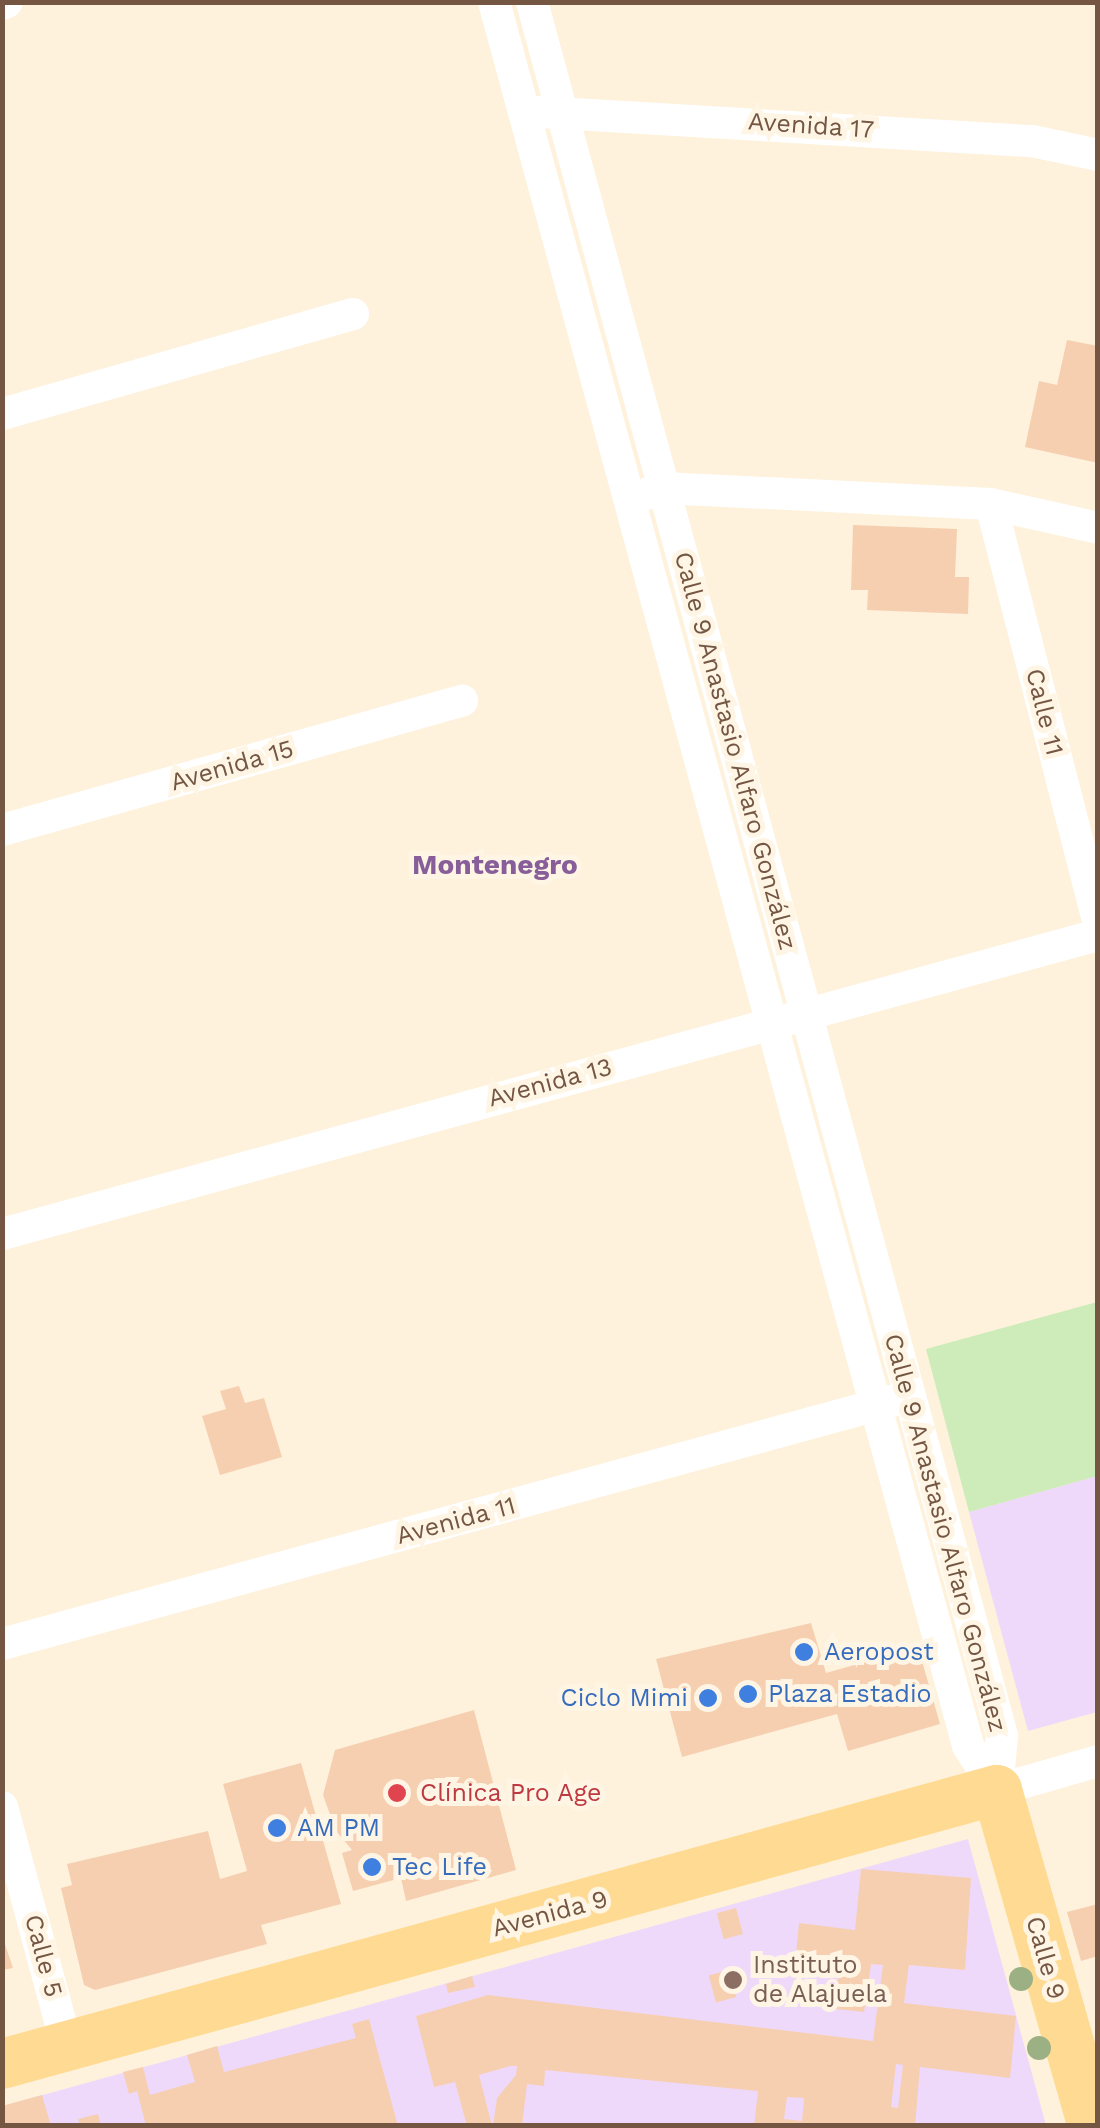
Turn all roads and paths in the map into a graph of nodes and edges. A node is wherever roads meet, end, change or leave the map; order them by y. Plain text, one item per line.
1 (494, 2) edge
2 (532, 2) edge
3 (559, 108) junction
4 (523, 116) junction
5 (1098, 155) edge
6 (354, 314) dead end
7 (2, 414) edge
8 (663, 488) junction
9 (627, 500) junction
10 (991, 504) junction
11 (1098, 528) edge
12 (462, 701) dead end
13 (2, 830) edge
14 (1098, 920) edge
15 (1098, 935) edge
16 (807, 1013) junction
17 (772, 1022) junction
18 (2, 1234) edge
19 (909, 1396) junction
20 (874, 1406) junction
21 (2, 1644) edge
22 (1098, 1761) edge
23 (997, 1790) junction
24 (2, 1807) edge
25 (67, 2047) junction
26 (2, 2064) edge
27 (1093, 2126) edge

1 - 4 street, Calle 9 Anastasio Alfaro González
2 - 3 street, Calle 9 Anastasio Alfaro González
3 - 4 street, Avenida 17
3 - 5 street, Avenida 17
3 - 8 street, Calle 9 Anastasio Alfaro González
4 - 9 street, Calle 9 Anastasio Alfaro González
6 - 7 street
8 - 9 street
8 - 10 street
8 - 16 street, Calle 9 Anastasio Alfaro González
9 - 17 street, Calle 9 Anastasio Alfaro González
10 - 11 street
10 - 14 street, Calle 11
12 - 13 street, Avenida 15
15 - 16 street, Avenida 13
16 - 17 street, Avenida 13
16 - 19 street, Calle 9 Anastasio Alfaro González
17 - 18 street, Avenida 13
17 - 20 street, Calle 9 Anastasio Alfaro González
19 - 20 street, Avenida 11
19 - 23 street, Calle 9 Anastasio Alfaro González
20 - 21 street, Avenida 11
20 - 23 street, Calle 9 Anastasio Alfaro González
22 - 23 street, Avenida 9
23 - 25 main road, Avenida 9
23 - 27 main road, Calle 9
24 - 25 street, Calle 5
25 - 26 main road, Avenida 9

